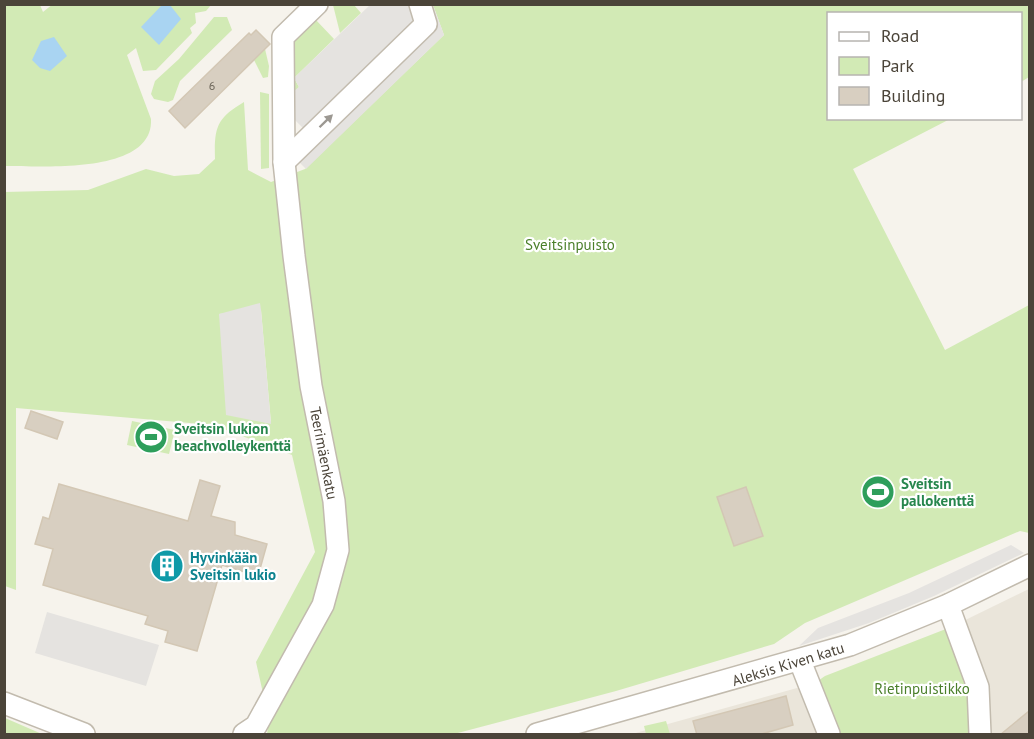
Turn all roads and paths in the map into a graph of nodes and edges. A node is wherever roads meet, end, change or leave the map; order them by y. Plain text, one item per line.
1 (316, 4) edge
2 (420, 4) edge
3 (284, 162) junction
4 (1029, 565) edge
5 (948, 605) junction
6 (800, 661) junction
7 (4, 703) edge
8 (252, 732) edge
9 (84, 735) edge
10 (537, 735) edge
11 (829, 735) edge
12 (980, 735) edge

1 - 3 street, Teerimäenkatu
3 -> 2 street
3 - 8 street, Teerimäenkatu
4 - 5 street, Aleksis Kiven katu
5 - 6 street, Aleksis Kiven katu
5 - 12 street
6 - 10 street, Aleksis Kiven katu
6 - 11 street
7 - 9 street

